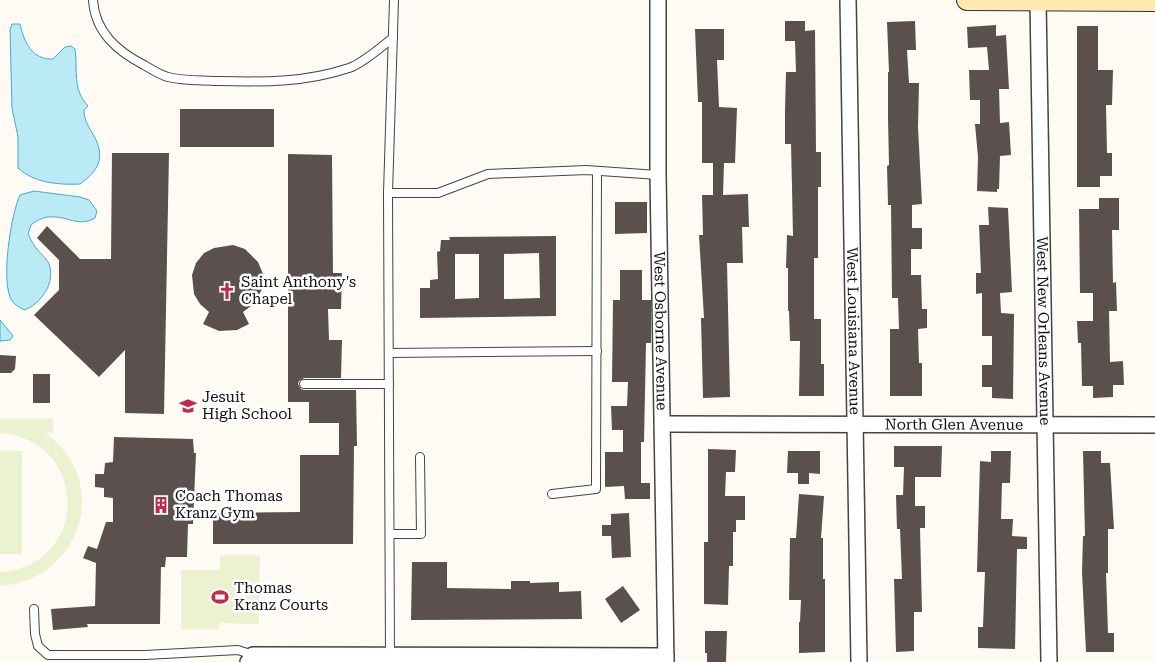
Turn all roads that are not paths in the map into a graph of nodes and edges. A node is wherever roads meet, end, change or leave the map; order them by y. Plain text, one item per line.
1 (93, 0) edge
2 (394, 0) edge
3 (658, 0) edge
4 (848, 0) edge
5 (967, 0) edge
6 (1038, 0) edge
7 (1155, 1) edge
8 (393, 38) junction
9 (597, 171) junction
10 (658, 175) junction
11 (388, 193) junction
12 (596, 351) junction
13 (389, 353) junction
14 (304, 384) dead end
15 (389, 384) junction
16 (663, 424) junction
17 (856, 424) junction
18 (1045, 425) junction
19 (1155, 425) edge
20 (420, 457) dead end
21 (552, 494) dead end
22 (390, 534) junction
23 (34, 609) dead end
24 (390, 656) junction
25 (250, 659) edge
26 (666, 659) edge
27 (859, 662) edge
28 (1048, 662) edge

1 - 8 lane
2 - 8 lane
3 - 10 street, West Osborne Avenue
4 - 17 street, West Louisiana Avenue
5 - 6 street
6 - 7 street
6 - 18 street, West New Orleans Avenue
8 - 11 lane
9 - 10 lane
9 - 11 lane
9 - 12 lane
10 - 16 street, West Osborne Avenue
11 - 13 lane
12 - 13 lane
12 - 21 lane
13 - 15 lane
14 - 15 lane
15 - 22 lane
16 - 17 street, North Glen Avenue
16 - 26 street, West Osborne Avenue
17 - 18 street, North Glen Avenue
17 - 27 street, West Louisiana Avenue
18 - 19 street, North Glen Avenue
18 - 28 street, West New Orleans Avenue
20 - 22 lane
22 - 24 lane
23 - 25 lane
24 - 25 street
24 - 26 street

